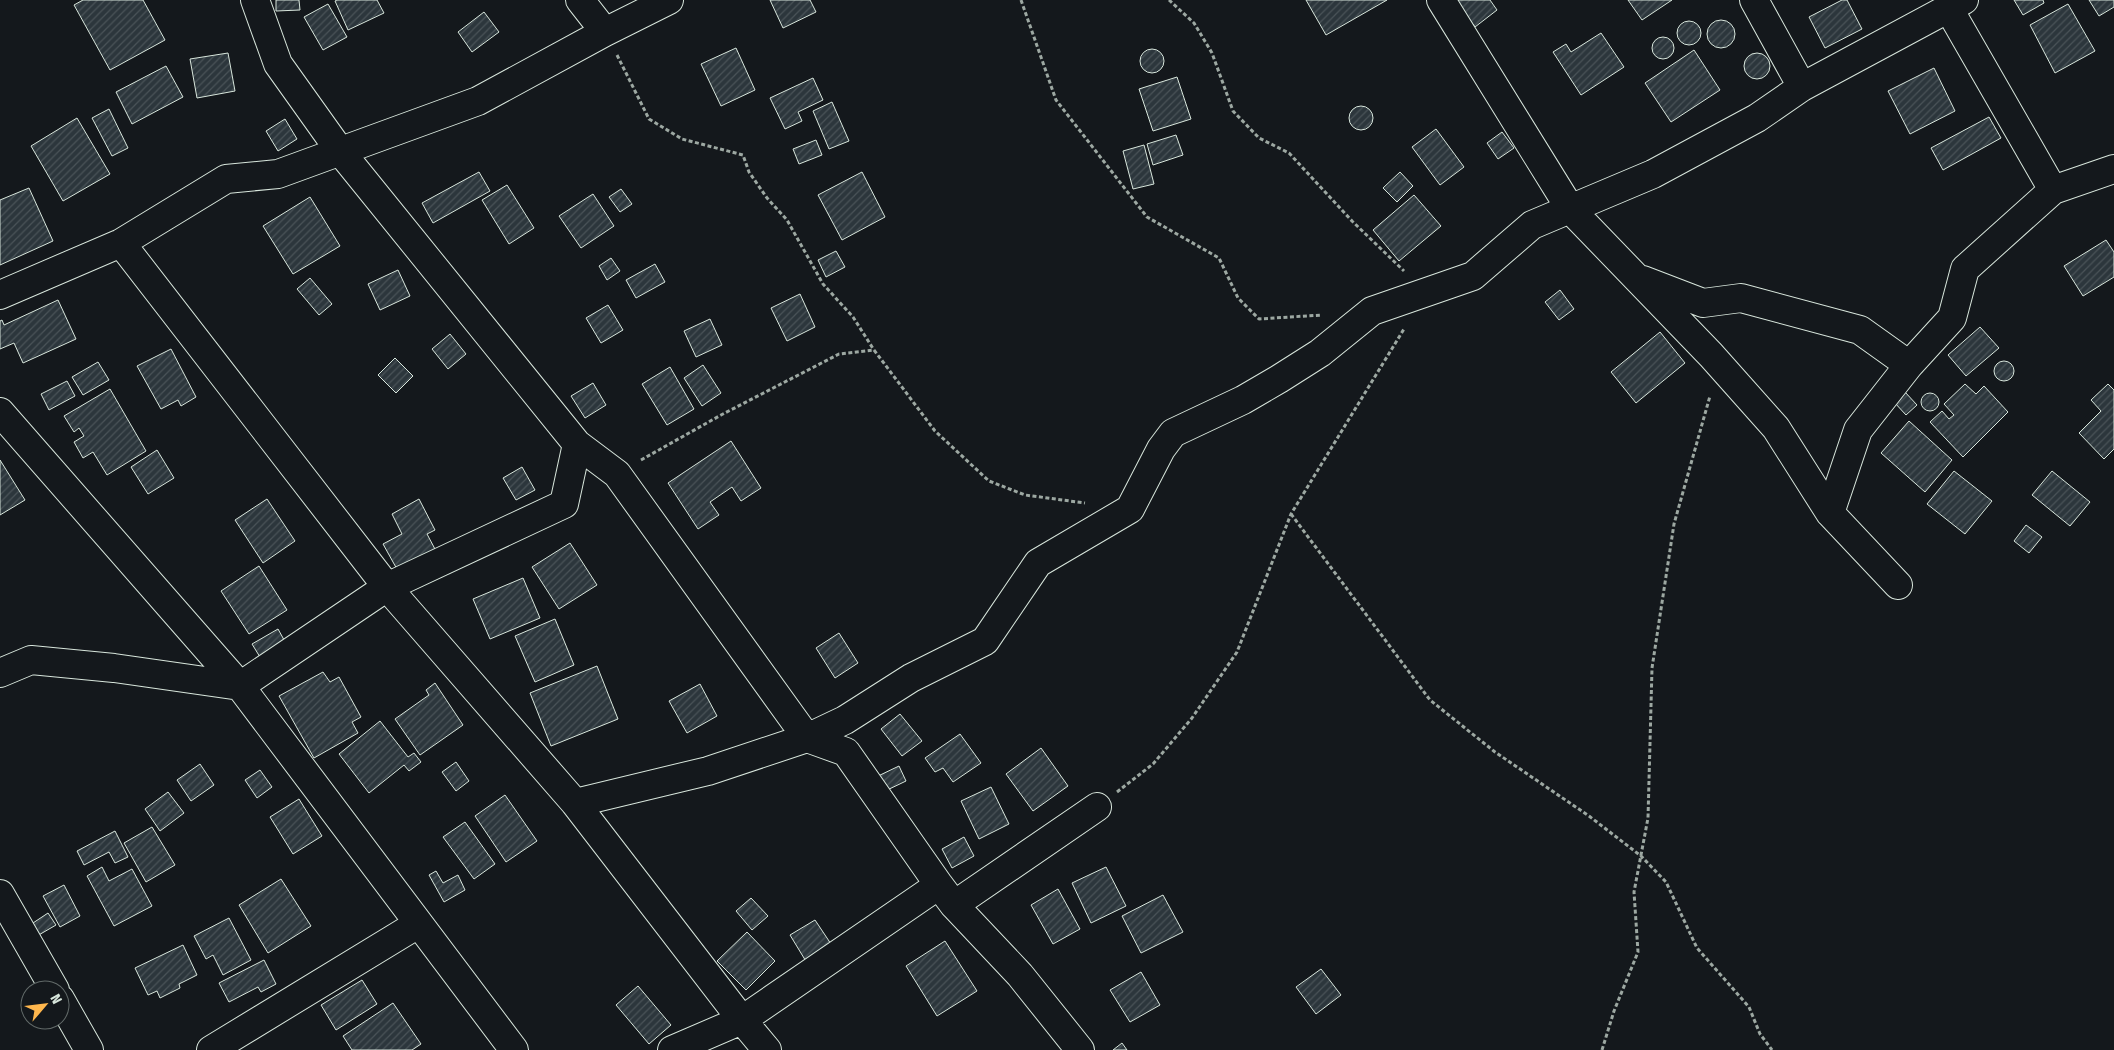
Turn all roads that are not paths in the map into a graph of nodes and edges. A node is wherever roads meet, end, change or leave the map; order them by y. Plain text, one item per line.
1 (255, 0) edge
2 (580, 0) edge
3 (669, 0) edge
4 (1441, 0) edge
5 (1754, 0) edge
6 (1956, 5) edge
7 (605, 32) junction
8 (1802, 87) junction
9 (340, 151) junction
10 (2114, 168) edge
11 (2053, 190) junction
12 (1572, 210) junction
13 (121, 243) junction
14 (1637, 278) junction
15 (0, 295) edge
16 (1908, 365) junction
17 (0, 412) edge
18 (577, 444) junction
19 (1830, 514) junction
20 (1898, 585) dead end
21 (388, 587) junction
22 (0, 673) edge
23 (240, 686) junction
24 (807, 738) junction
25 (575, 803) junction
26 (1097, 807) road end
27 (0, 894) edge
28 (947, 895) junction
29 (418, 924) junction
30 (49, 980) edge
31 (70, 1017) edge
32 (742, 1020) junction
33 (89, 1050) edge
34 (211, 1050) edge
35 (514, 1050) edge
36 (672, 1050) edge
37 (767, 1050) edge
38 (1080, 1050) edge

1 - 9 street
2 - 7 street
3 - 7 street
4 - 12 street
5 - 8 street
6 - 8 street
6 - 11 street
7 - 9 street
8 - 12 street
9 - 13 street
9 - 18 street
10 - 11 street
11 - 16 street
12 - 14 street
12 - 24 street
13 - 15 street
13 - 21 street
14 - 16 street
14 - 19 street
16 - 19 street
17 - 23 street
18 - 21 street
18 - 24 street
19 - 20 street
21 - 23 street
21 - 25 street
22 - 23 street
23 - 29 street
24 - 25 street
24 - 28 street
25 - 32 street
26 - 28 street
27 - 30 street
28 - 32 street
28 - 38 street
29 - 34 street
29 - 35 street
31 - 33 street
32 - 36 street
32 - 37 street

